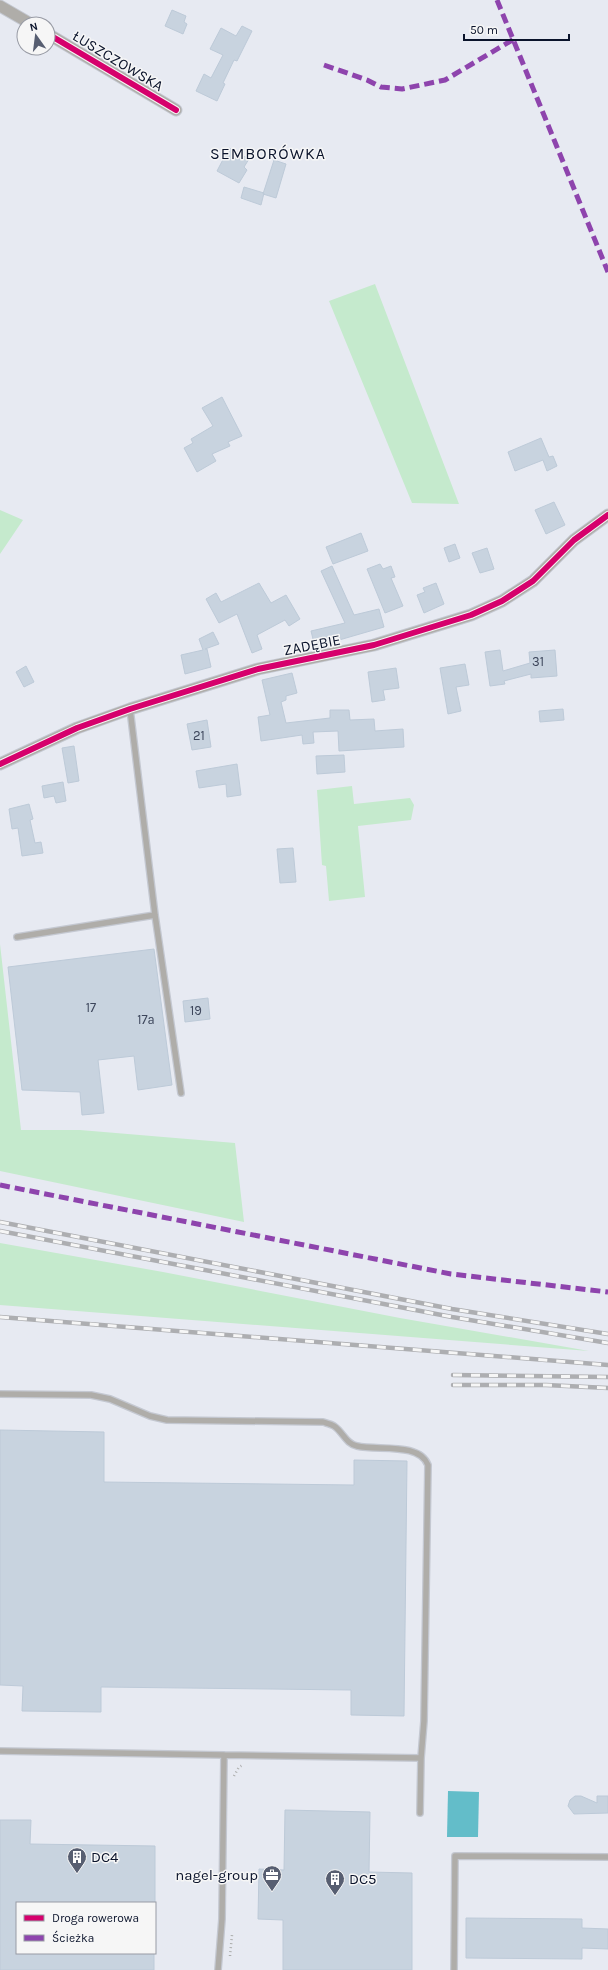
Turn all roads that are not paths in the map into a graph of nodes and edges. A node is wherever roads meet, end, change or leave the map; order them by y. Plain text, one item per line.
1 (0, 6) edge
2 (17, 16) edge
3 (56, 39) edge
4 (176, 110) dead end
5 (608, 515) edge
6 (130, 709) junction
7 (0, 764) edge
8 (155, 915) junction
9 (17, 937) dead end
10 (181, 1093) dead end
11 (0, 1394) edge
12 (0, 1751) edge
13 (224, 1754) junction
14 (421, 1758) junction
15 (420, 1813) dead end
16 (608, 1857) edge
17 (218, 1970) edge
18 (454, 1970) edge

1 - 2 street
3 - 4 street, ŁUSZCZOWSKA
5 - 6 street, ZADĘBIE
6 - 7 street, ZADĘBIE
6 - 8 lane
8 - 9 lane
8 - 10 lane
11 - 14 lane
12 - 13 lane
13 - 14 lane
13 - 17 lane
14 - 15 lane
16 - 18 lane

